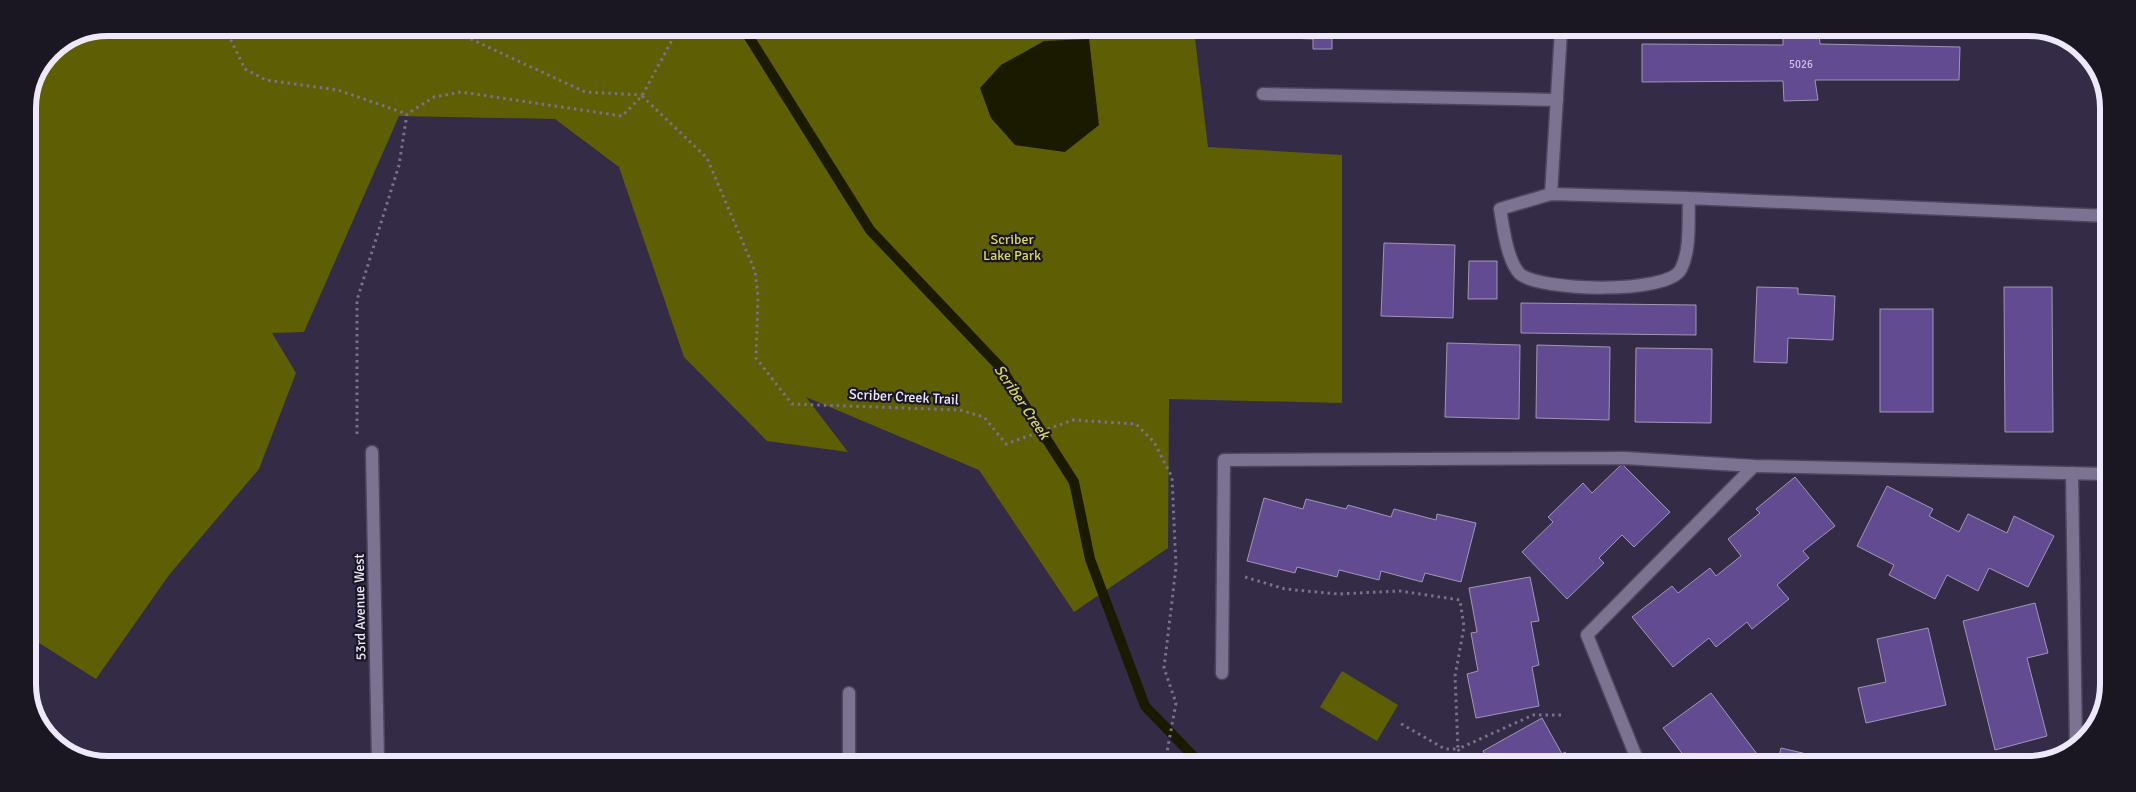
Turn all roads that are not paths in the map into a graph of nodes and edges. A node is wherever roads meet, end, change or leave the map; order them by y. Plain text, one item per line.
1 (1560, 36) edge
2 (1263, 94) dead end
3 (1557, 100) junction
4 (1551, 194) junction
5 (1689, 198) junction
6 (2100, 216) edge
7 (372, 452) road end
8 (1754, 466) junction
9 (2072, 472) junction
10 (2100, 474) edge
11 (1222, 672) dead end
12 (849, 693) dead end
13 (2076, 738) edge
14 (378, 756) edge
15 (849, 756) edge
16 (1637, 756) edge

1 - 3 street
2 - 3 street
3 - 4 street
4 - 5 street
4 - 5 street
5 - 6 street
7 - 14 street, 53rd Avenue West
8 - 9 street
8 - 11 street
8 - 16 street
9 - 10 street
9 - 13 street
12 - 15 street

